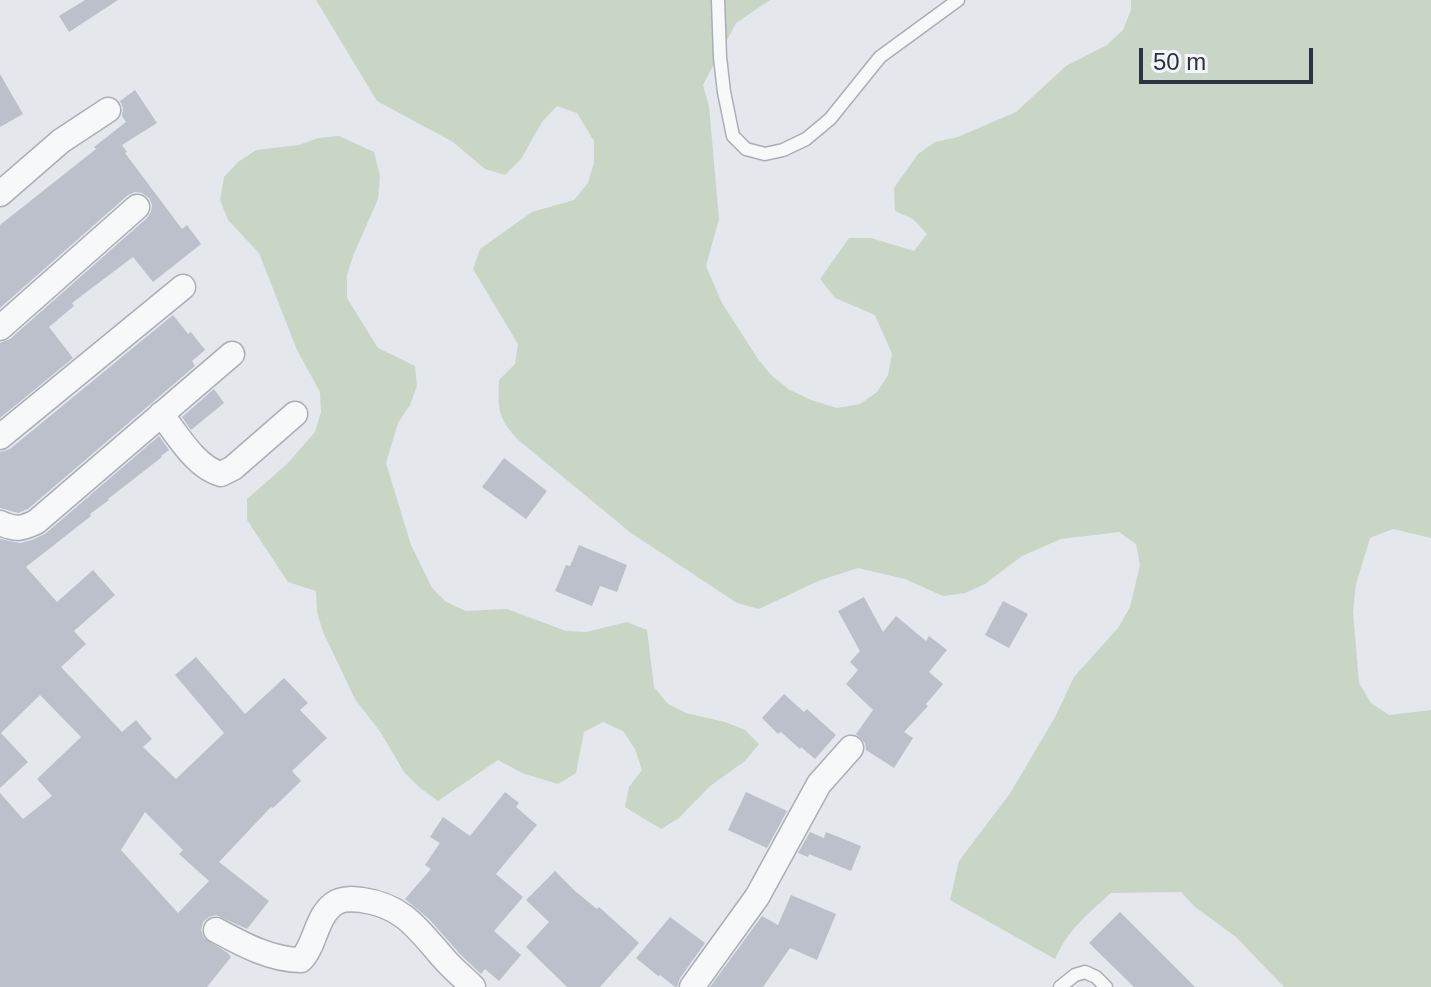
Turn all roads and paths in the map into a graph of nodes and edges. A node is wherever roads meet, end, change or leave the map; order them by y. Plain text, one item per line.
1 (718, 0) edge
2 (958, 0) edge
3 (108, 110) dead end
4 (0, 194) edge
5 (137, 207) dead end
6 (183, 287) dead end
7 (0, 328) edge
8 (232, 354) dead end
9 (161, 414) junction
10 (295, 414) dead end
11 (0, 437) edge
12 (0, 523) edge
13 (851, 748) dead end
14 (216, 930) dead end
15 (473, 987) edge
16 (692, 987) edge
17 (1060, 987) edge
18 (1106, 987) edge

1 - 2 lane
3 - 4 street
5 - 7 street
6 - 11 street
8 - 9 street
9 - 10 street
9 - 12 street
13 - 16 street
14 - 15 street
17 - 18 lane

